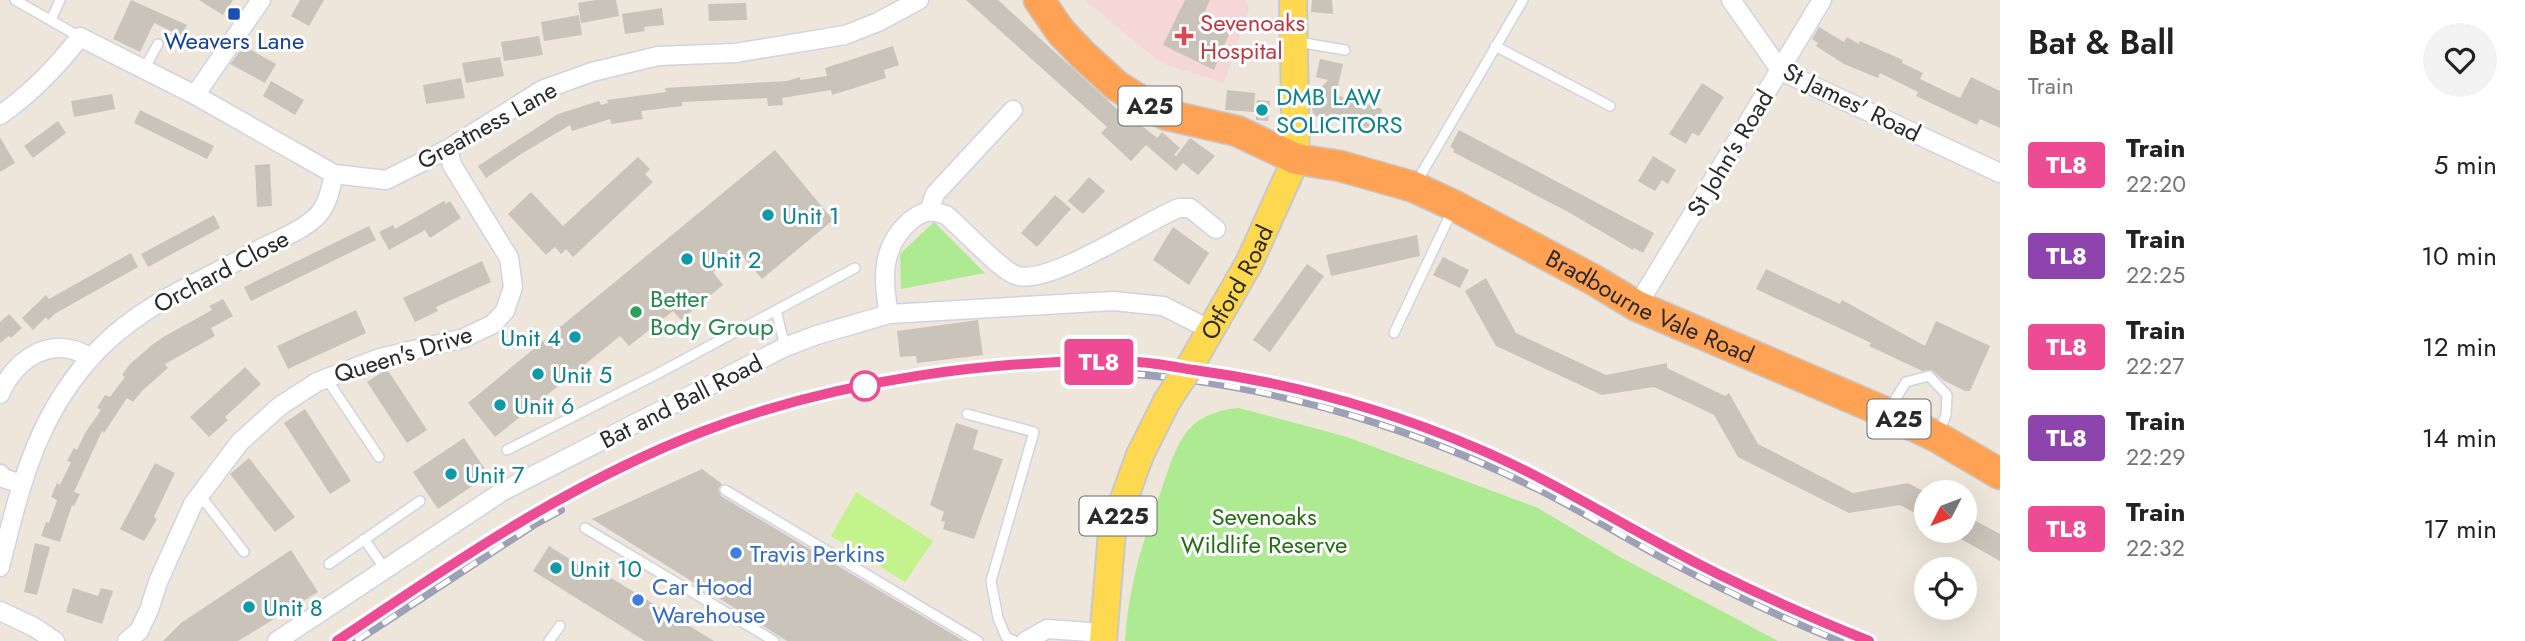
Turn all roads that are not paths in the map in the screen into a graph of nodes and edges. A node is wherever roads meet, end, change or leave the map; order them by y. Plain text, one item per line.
1 (15, 0) edge
2 (60, 0) edge
3 (261, 0) edge
4 (919, 0) edge
5 (1039, 0) edge
6 (1293, 0) edge
7 (1523, 0) edge
8 (1731, 0) edge
9 (1822, 0) edge
10 (51, 20) junction
11 (80, 37) junction
12 (1293, 41) junction
13 (158, 44) dead end
14 (1495, 47) junction
15 (1345, 50) dead end
16 (144, 69) junction
17 (1781, 71) junction
18 (195, 95) junction
19 (1610, 106) dead end
20 (1013, 110) dead end
21 (0, 115) edge
22 (448, 149) junction
23 (1296, 159) junction
24 (2000, 173) edge
25 (334, 174) junction
26 (1414, 187) junction
27 (1455, 206) junction
28 (929, 211) junction
29 (1216, 229) dead end
30 (855, 268) dead end
31 (1637, 306) junction
32 (776, 310) junction
33 (889, 314) junction
34 (1211, 330) junction
35 (1394, 333) dead end
36 (785, 347) junction
37 (91, 358) junction
38 (326, 378) junction
39 (0, 394) edge
40 (1887, 413) junction
41 (967, 414) dead end
42 (1937, 437) junction
43 (507, 450) dead end
44 (379, 457) dead end
45 (0, 474) edge
46 (2000, 474) edge
47 (21, 484) junction
48 (726, 490) dead end
49 (200, 495) junction
50 (420, 501) dead end
51 (585, 528) dead end
52 (365, 539) junction
53 (244, 552) dead end
54 (329, 564) dead end
55 (0, 567) edge
56 (385, 569) junction
57 (0, 611) edge
58 (560, 626) dead end
59 (1103, 637) edge
60 (55, 641) edge
61 (127, 641) edge
62 (277, 641) edge
63 (549, 641) edge
64 (774, 641) edge
65 (978, 641) edge
66 (1015, 641) edge
67 (1026, 641) edge

1 - 10 lane
2 - 10 lane
3 - 18 street
4 - 22 street, Greatness Lane
5 - 23 highway, A25
6 - 12 main road, A225
7 - 14 lane
8 - 17 street, St James' Road
9 - 17 street, St John's Road
10 - 11 lane
11 - 16 street, Greatness Lane
11 - 21 street
12 - 15 lane
12 - 23 main road, A225
13 - 16 lane
14 - 19 lane
14 - 26 lane
16 - 18 street, Greatness Lane
17 - 24 street, St James' Road
17 - 31 street, St John's Road
18 - 25 street, Greatness Lane
20 - 28 street
22 - 25 street, Greatness Lane
22 - 38 street, Queen's Drive
23 - 26 highway, Bradbourne Vale Road / A25
23 - 34 main road, Otford Road / A225
25 - 37 street, Orchard Close
26 - 27 highway, Bradbourne Vale Road / A25
27 - 31 highway, Bradbourne Vale Road / A25
27 - 35 lane
28 - 29 street
28 - 33 street
30 - 32 lane
31 - 40 highway, Bradbourne Vale Road / A25
32 - 36 lane
32 - 43 lane
33 - 34 street, Bat and Ball Road
33 - 36 street, Bat and Ball Road
34 - 59 main road, Otford Road / A225, bridge
36 - 56 street, Bat and Ball Road
37 - 39 street
37 - 47 street, Orchard Close
38 - 44 lane
38 - 49 street, Queen's Drive
40 - 42 highway, Bradbourne Vale Road / A25
40 - 42 lane
41 - 66 lane
42 - 46 highway, Bradbourne Vale Road / A25
45 - 47 street
47 - 55 street, Orchard Close
48 - 65 lane
49 - 53 lane
49 - 61 street, Queen's Drive
50 - 52 lane
51 - 64 lane
52 - 54 lane
52 - 56 lane
56 - 62 street, Bat and Ball Road
57 - 60 street
58 - 63 lane
59 - 67 street

